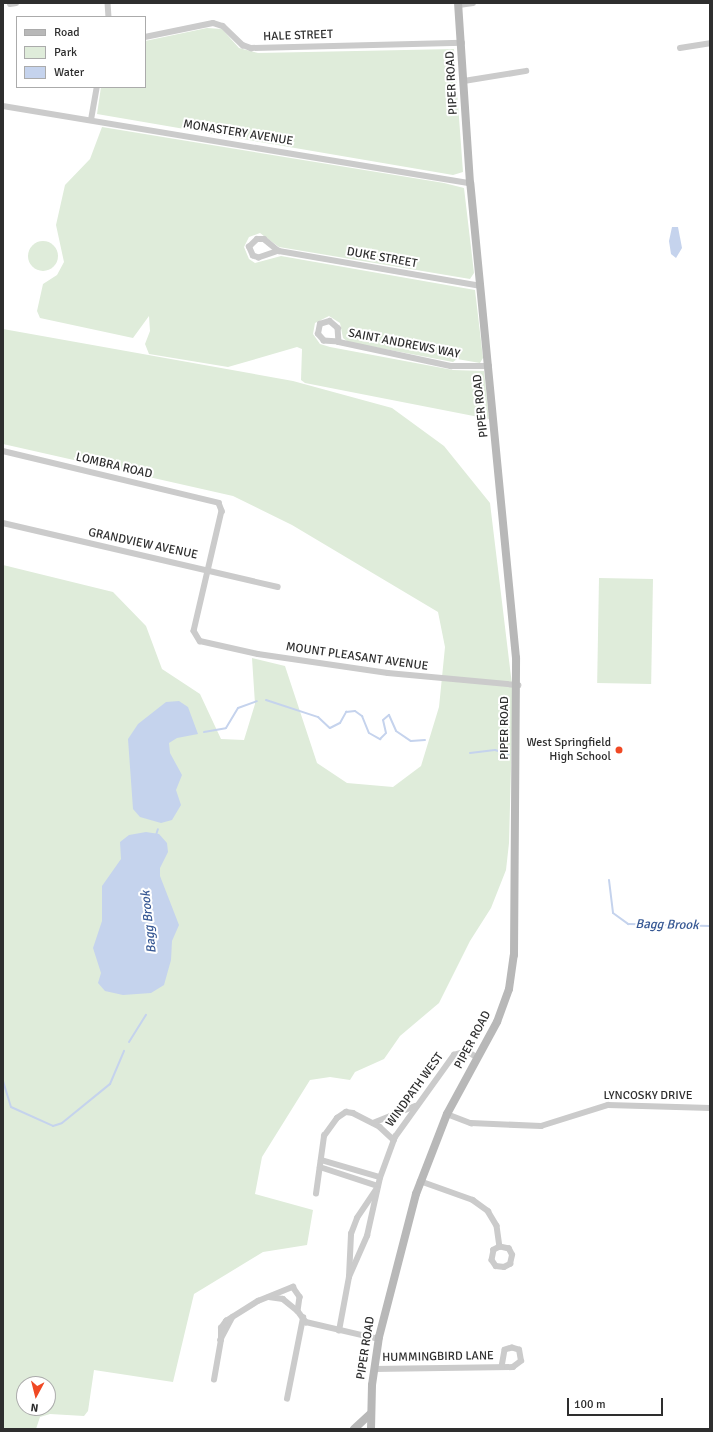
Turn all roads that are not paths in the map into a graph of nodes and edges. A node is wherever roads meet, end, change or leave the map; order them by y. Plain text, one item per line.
1 (16, 3) edge
2 (108, 3) edge
3 (473, 3) edge
4 (10, 4) dead end
5 (458, 4) edge
6 (109, 16) edge
7 (146, 37) edge
8 (462, 43) junction
9 (710, 43) edge
10 (680, 48) dead end
11 (526, 71) dead end
12 (464, 81) junction
13 (97, 88) edge
14 (3, 106) edge
15 (91, 120) junction
16 (470, 183) junction
17 (279, 251) junction
18 (482, 286) junction
19 (339, 342) junction
20 (489, 366) junction
21 (3, 451) edge
22 (3, 523) edge
23 (208, 569) junction
24 (278, 587) dead end
25 (518, 685) junction
26 (478, 1058) junction
27 (416, 1106) junction
28 (710, 1108) edge
29 (448, 1114) junction
30 (373, 1123) junction
31 (394, 1140) junction
32 (321, 1160) junction
33 (320, 1168) junction
34 (380, 1177) junction
35 (420, 1181) junction
36 (378, 1186) junction
37 (316, 1194) dead end
38 (500, 1247) dead end
39 (349, 1277) junction
40 (265, 1298) junction
41 (298, 1311) junction
42 (303, 1318) junction
43 (339, 1331) junction
44 (379, 1339) junction
45 (502, 1367) dead end
46 (374, 1369) junction
47 (214, 1380) dead end
48 (287, 1399) dead end
49 (371, 1413) junction
50 (354, 1429) edge
51 (371, 1429) edge

1 - 4 street
2 - 6 street
3 - 5 street
5 - 8 main road, PIPER ROAD
7 - 8 street, HALE STREET
8 - 12 main road, PIPER ROAD
9 - 10 street
11 - 12 street
12 - 16 main road, PIPER ROAD
13 - 15 street
14 - 15 street, MONASTERY AVENUE
15 - 16 street, MONASTERY AVENUE
16 - 18 main road, PIPER ROAD
17 - 17 street, DUKE STREET
17 - 18 street, DUKE STREET
18 - 20 main road, PIPER ROAD
19 - 19 street, SAINT ANDREWS WAY
19 - 20 street, SAINT ANDREWS WAY
20 - 25 main road, PIPER ROAD
21 - 23 street, LOMBRA ROAD
22 - 23 street, GRANDVIEW AVENUE
23 - 24 street, GRANDVIEW AVENUE
23 - 25 street, MOUNT PLEASANT AVENUE
25 - 26 main road, PIPER ROAD
26 - 27 street, WINDPATH WEST
26 - 29 main road, PIPER ROAD
27 - 30 street
27 - 31 street, WINDPATH WEST
28 - 29 street, LYNCOSKY DRIVE
29 - 35 main road, PIPER ROAD
30 - 31 street
30 - 32 street
31 - 34 street, WINDPATH WEST
32 - 33 street
32 - 34 street
33 - 36 street
33 - 37 street
34 - 36 street, WINDPATH WEST
35 - 38 street
35 - 44 main road, PIPER ROAD
36 - 39 street, WINDPATH WEST
36 - 39 street, WINDPATH WEST
39 - 43 street, WINDPATH WEST
40 - 41 street
40 - 41 street
40 - 47 street
41 - 42 street
42 - 43 street
42 - 48 street
43 - 44 street
44 - 46 main road, PIPER ROAD
45 - 46 street, HUMMINGBIRD LANE
46 - 49 main road, PIPER ROAD
49 - 50 main road
49 - 51 main road, PIPER ROAD

